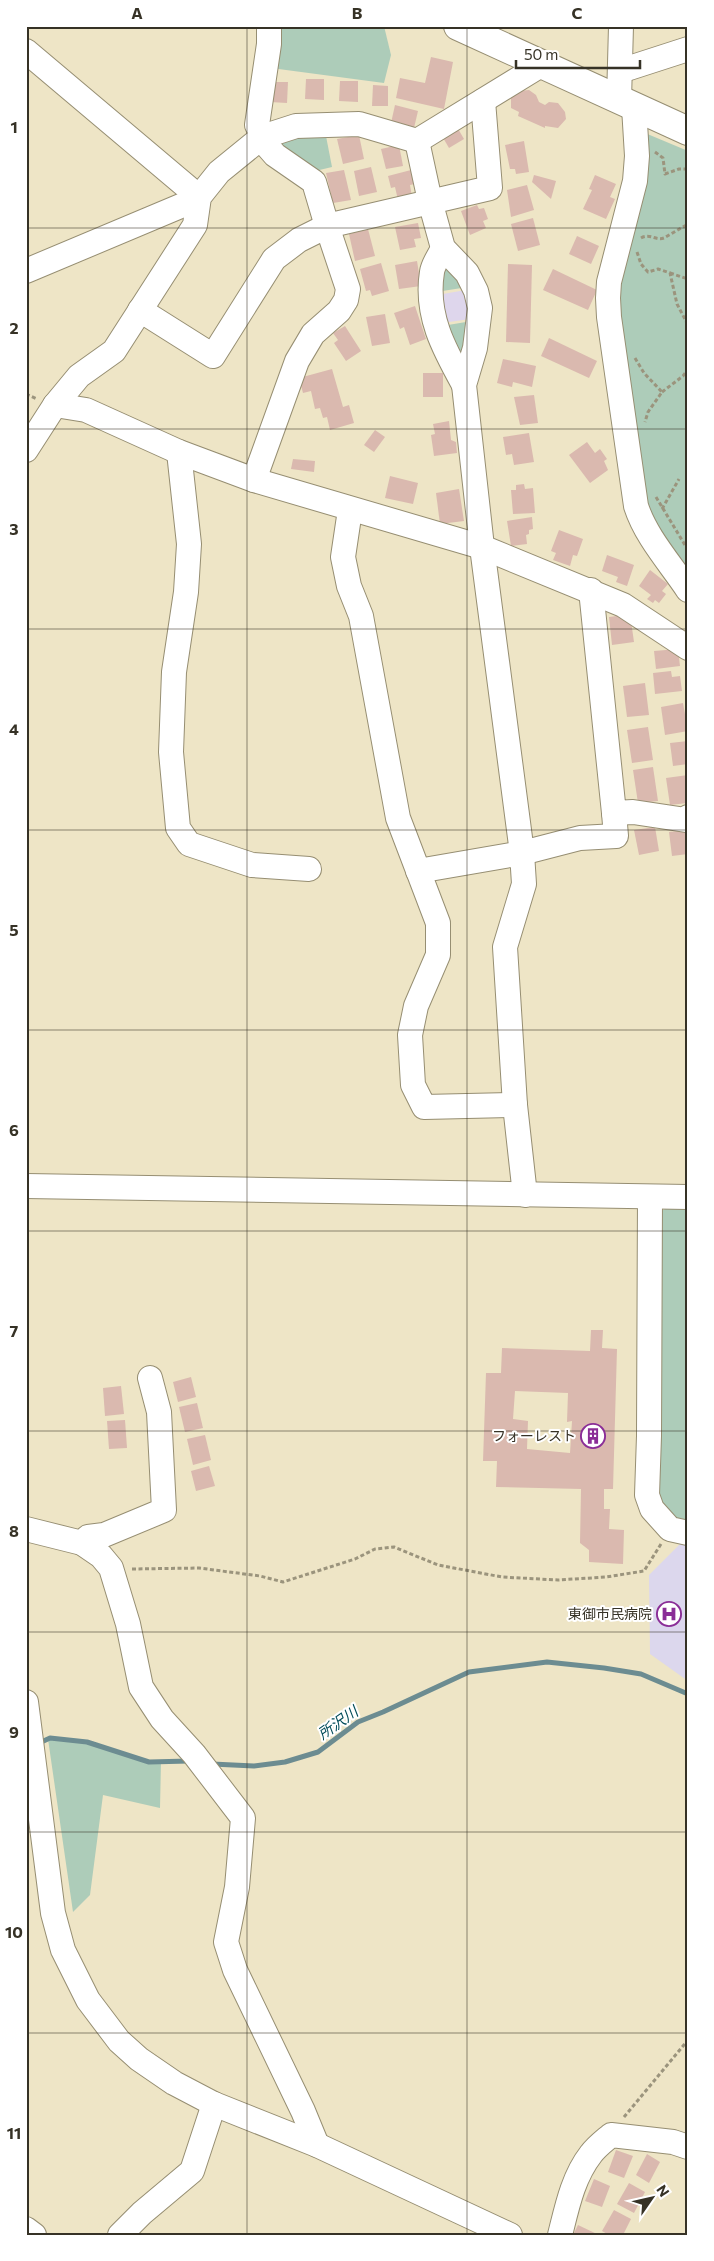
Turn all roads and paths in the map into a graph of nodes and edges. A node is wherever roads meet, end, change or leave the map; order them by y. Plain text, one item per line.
1 (269, 26) edge
2 (458, 26) edge
3 (621, 26) edge
4 (688, 49) edge
5 (26, 51) edge
6 (541, 65) junction
7 (620, 71) junction
8 (483, 101) junction
9 (627, 103) junction
10 (688, 131) edge
11 (262, 137) junction
12 (417, 141) junction
13 (655, 144) dead end
14 (688, 169) edge
15 (430, 201) junction
16 (198, 202) junction
17 (688, 224) edge
18 (327, 226) junction
19 (443, 248) junction
20 (26, 271) edge
21 (670, 273) junction
22 (688, 279) edge
23 (140, 310) junction
24 (688, 325) edge
25 (634, 356) dead end
26 (688, 369) edge
27 (464, 385) junction
28 (662, 392) junction
29 (56, 406) junction
30 (645, 430) dead end
31 (26, 450) edge
32 (179, 452) junction
33 (680, 479) dead end
34 (254, 480) junction
35 (654, 490) dead end
36 (663, 508) junction
37 (350, 510) junction
38 (658, 516) dead end
39 (482, 547) junction
40 (688, 550) edge
41 (591, 590) junction
42 (688, 590) edge
43 (688, 648) edge
44 (614, 813) junction
45 (688, 818) edge
46 (522, 853) junction
47 (309, 869) dead end
48 (418, 871) junction
49 (515, 1105) junction
50 (26, 1186) edge
51 (526, 1195) junction
52 (650, 1198) junction
53 (688, 1198) edge
54 (150, 1378) dead end
55 (26, 1529) edge
56 (679, 1531) edge
57 (82, 1543) junction
58 (111, 1568) junction
59 (26, 1702) edge
60 (688, 2040) edge
61 (214, 2104) junction
62 (611, 2135) junction
63 (317, 2145) junction
64 (688, 2147) edge
65 (26, 2229) edge
66 (34, 2235) edge
67 (120, 2235) edge
68 (510, 2235) edge
69 (560, 2235) edge

1 - 11 street
2 - 6 main road
3 - 7 street
4 - 7 street
5 - 16 street
6 - 8 street
6 - 9 main road
7 - 9 street
8 - 12 street
8 - 15 street
9 - 10 main road
9 - 42 street
11 - 12 street
11 - 16 street
11 - 18 street
12 - 15 street
13 - 14 path
15 - 18 street
15 - 19 street
16 - 20 street
16 - 23 street
17 - 21 path
18 - 23 street
18 - 34 street
19 - 27 street
19 - 27 street
21 - 22 path
21 - 24 path
23 - 29 street
25 - 28 path
26 - 28 path
27 - 39 street
28 - 30 path
29 - 31 street
29 - 32 street
32 - 34 street
32 - 47 street
33 - 36 path
34 - 37 street
35 - 36 path
36 - 38 path
36 - 40 path
37 - 39 street
37 - 48 street
39 - 41 street
39 - 46 street
41 - 43 street
41 - 44 street
44 - 45 street
44 - 46 street
46 - 48 street
46 - 49 street
48 - 49 street
49 - 51 street
50 - 51 street
51 - 52 street
52 - 53 street
52 - 56 street
54 - 57 street
55 - 57 street
56 - 58 path
57 - 58 street
58 - 63 street
59 - 61 street
60 - 62 path
61 - 63 street
61 - 67 street
62 - 64 street
62 - 69 street
63 - 68 street
65 - 66 street

